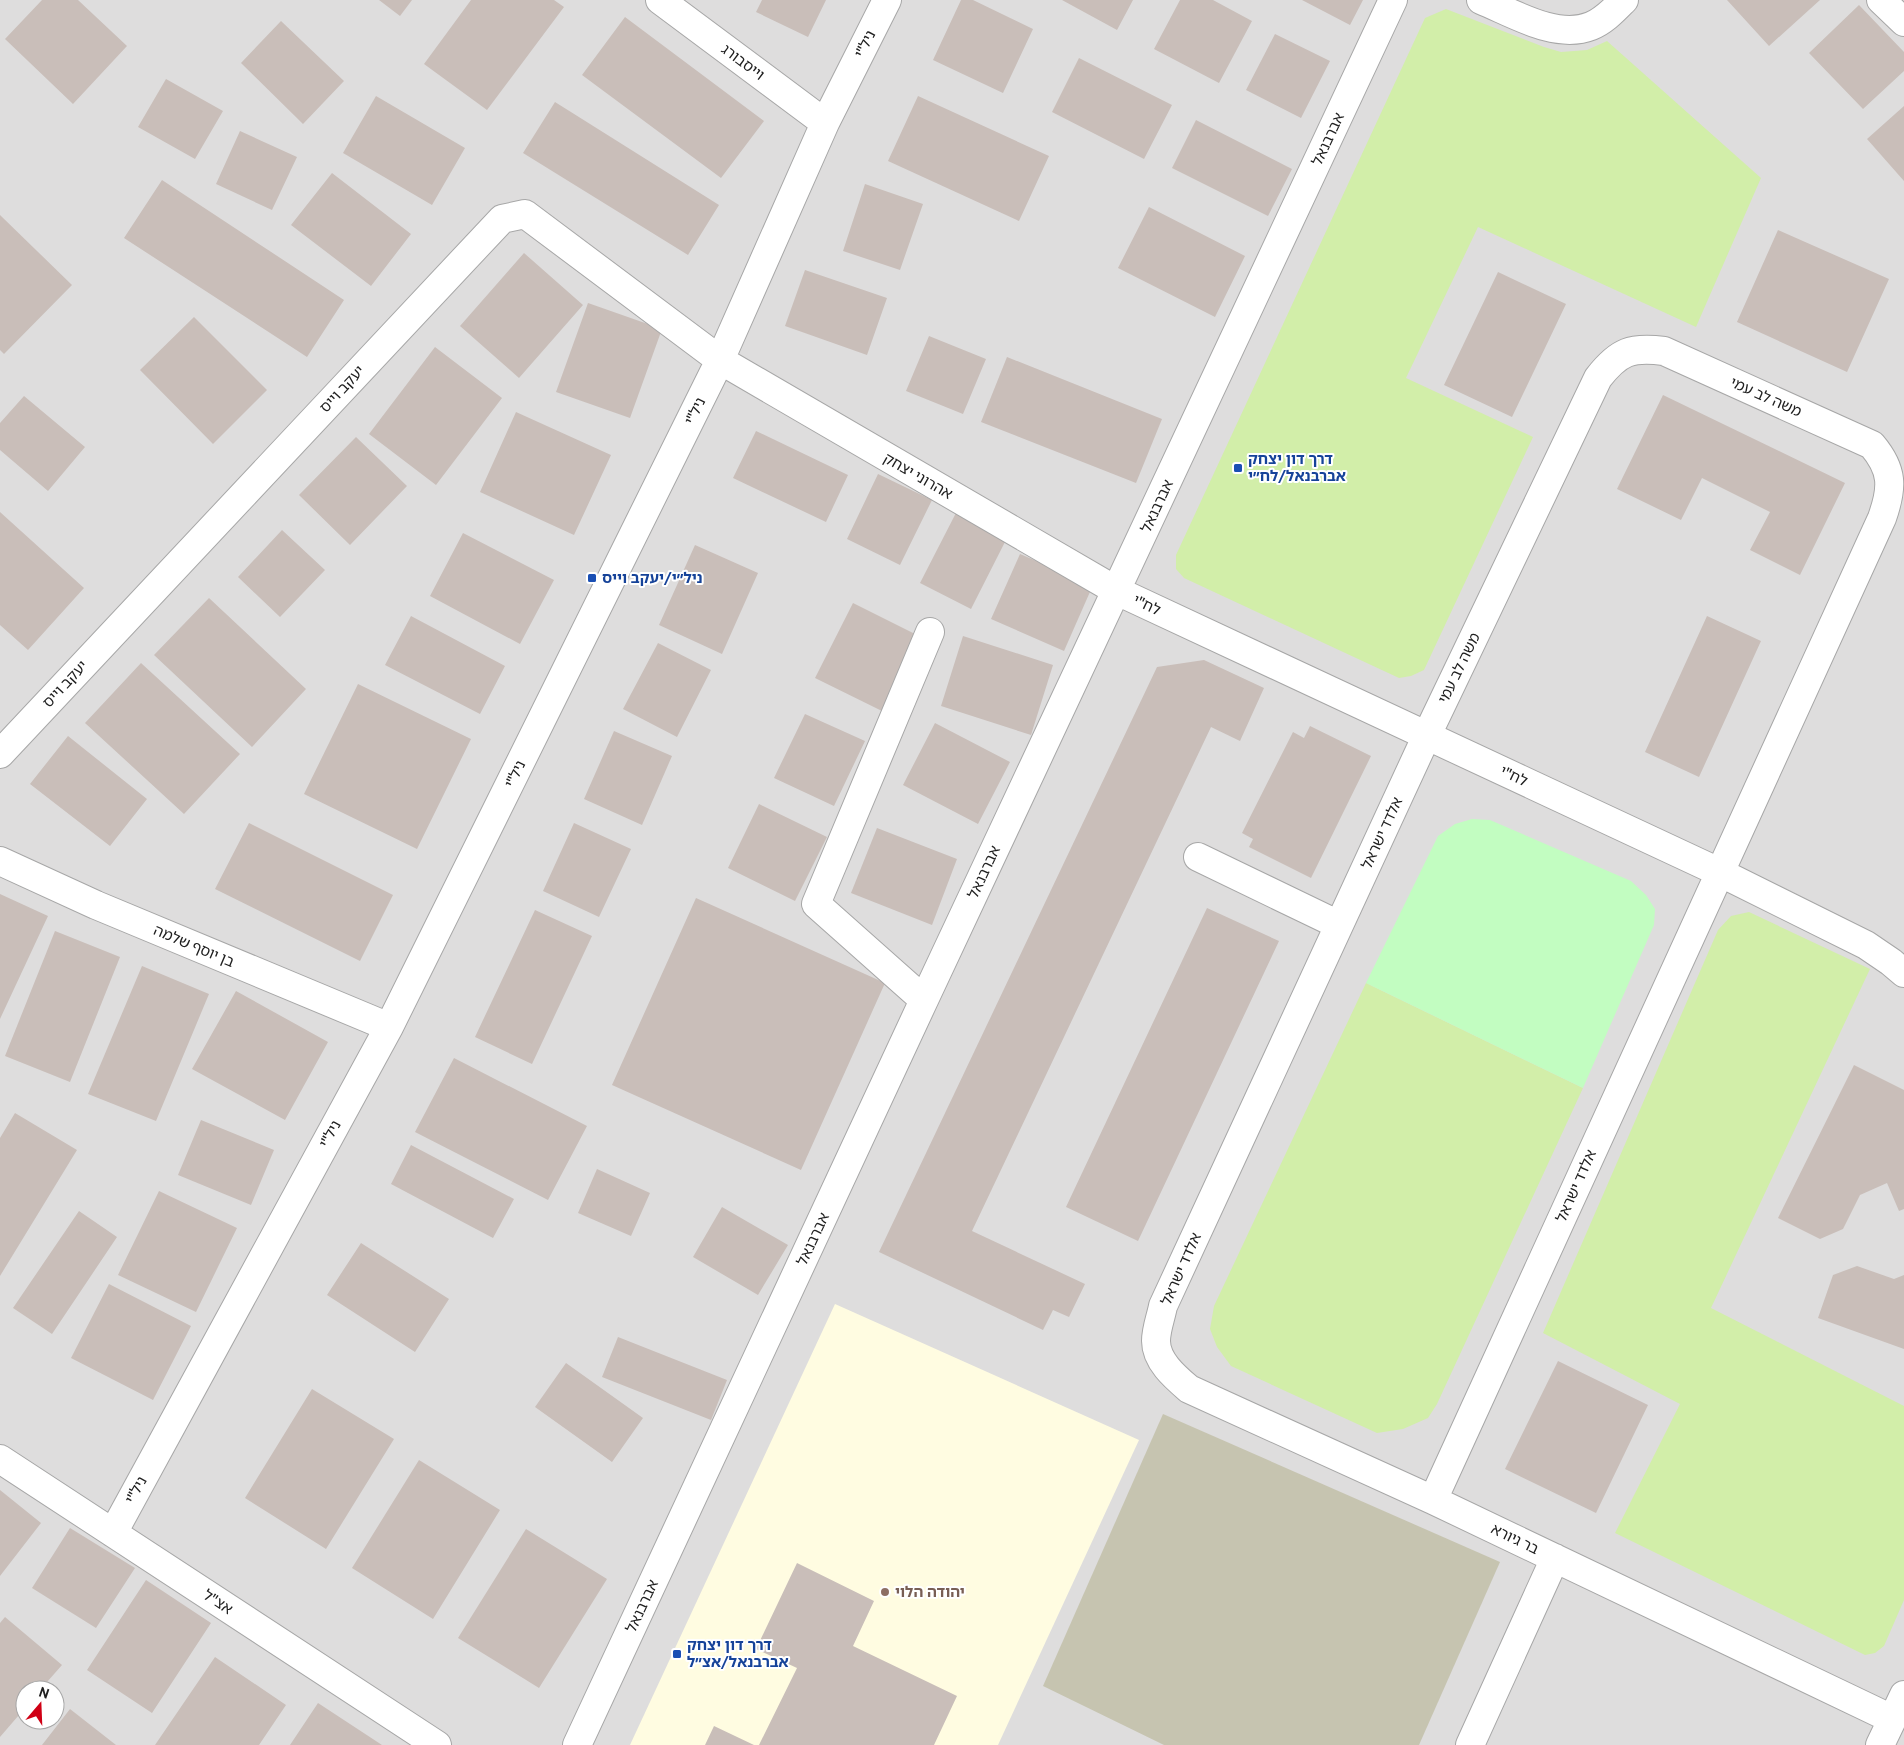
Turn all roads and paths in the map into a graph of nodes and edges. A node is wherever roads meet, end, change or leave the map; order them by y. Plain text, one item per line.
1 (660, 0) edge
2 (887, 0) edge
3 (1393, 0) edge
4 (1481, 0) edge
5 (1624, 0) edge
6 (1881, 0) edge
7 (1904, 22) edge
8 (825, 123) junction
9 (720, 360) junction
10 (1117, 591) junction
11 (930, 632) dead end
12 (1427, 735) junction
13 (0, 754) edge
14 (1198, 857) dead end
15 (0, 861) edge
16 (1719, 872) junction
17 (1339, 925) junction
18 (1904, 973) edge
19 (924, 1000) junction
20 (389, 1027) junction
21 (1156, 1342) joint
22 (0, 1459) edge
23 (1433, 1500) junction
24 (113, 1533) junction
25 (1555, 1558) junction
26 (1904, 1695) edge
27 (1892, 1719) junction
28 (437, 1745) edge
29 (577, 1745) edge
30 (1470, 1745) edge
31 (1880, 1745) edge

1 - 8 street, וייסבורג
2 - 8 street, ניל"י
3 - 10 street, אברבנאל
4 - 5 street
6 - 7 street
8 - 9 street, ניל"י
9 - 10 street, אהרוני יצחק
9 - 13 street, יעקב וייס
9 - 20 street, ניל"י
10 - 12 street, לח"י
10 - 19 street, אברבנאל
11 - 19 street
12 - 16 street, לח"י
12 - 16 street, משה לב עמי
12 - 17 street, אלדד ישראל
14 - 17 street
15 - 20 street, בן יוסף שלמה
16 - 18 street, לח"י
16 - 23 street, אלדד ישראל
17 - 21 street, אלדד ישראל
19 - 29 street, אברבנאל
20 - 24 street, ניל"י
21 - 23 street, בר גיורא
22 - 24 street, אצ"ל
23 - 25 street, בר גיורא
24 - 28 street, אצ"ל
25 - 27 street, בר גיורא
25 - 30 street
26 - 27 street
27 - 31 street

